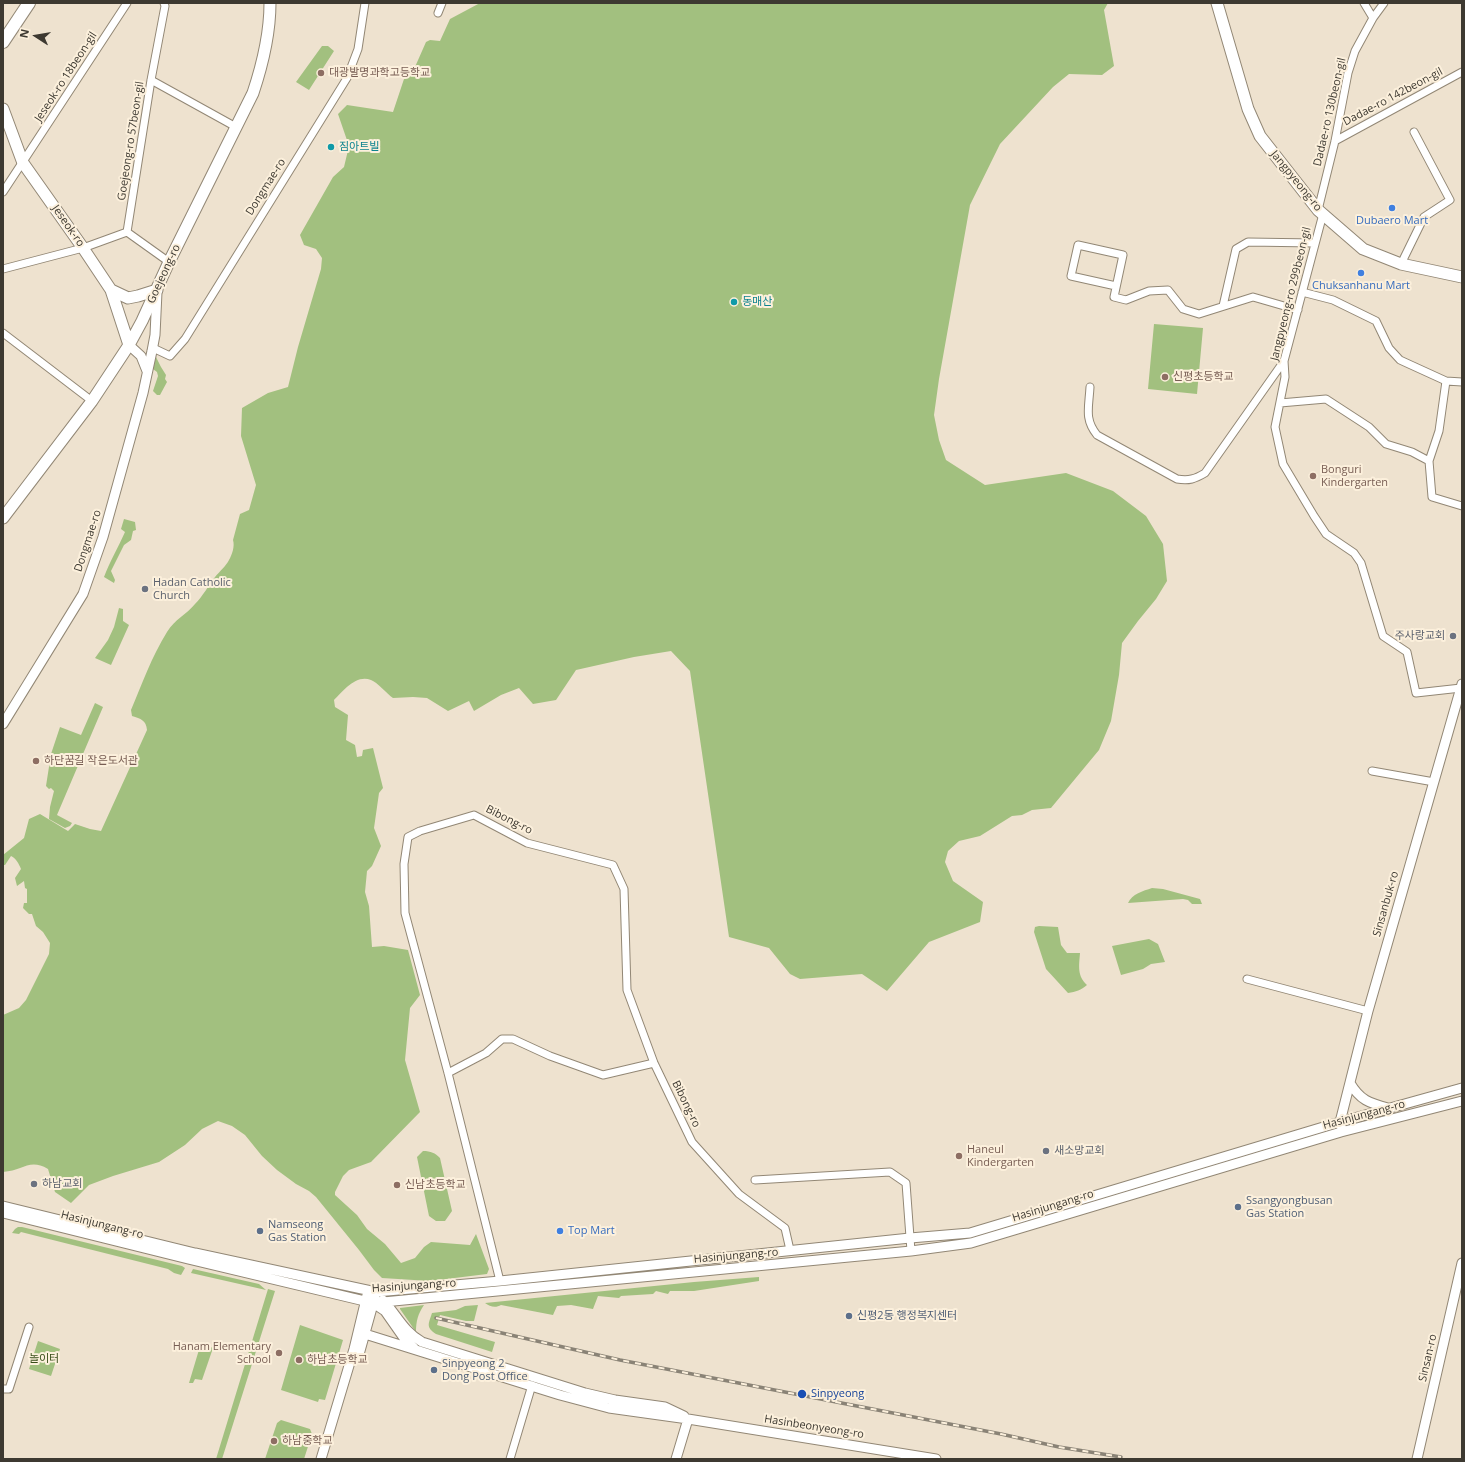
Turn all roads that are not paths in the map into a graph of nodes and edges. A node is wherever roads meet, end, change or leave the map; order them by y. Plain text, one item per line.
1 (29, 3) edge
2 (127, 3) edge
3 (164, 3) edge
4 (270, 3) edge
5 (356, 3) edge
6 (442, 3) edge
7 (1217, 3) edge
8 (1364, 3) edge
9 (1384, 3) edge
10 (364, 4) edge
11 (438, 13) dead end
12 (1372, 18) junction
13 (3, 42) edge
14 (1462, 72) edge
15 (152, 80) junction
16 (3, 109) edge
17 (236, 127) junction
18 (1414, 132) dead end
19 (1336, 141) junction
20 (23, 162) junction
21 (3, 192) edge
22 (1320, 212) junction
23 (127, 232) junction
24 (1315, 243) junction
25 (83, 248) junction
26 (169, 262) junction
27 (1401, 264) junction
28 (3, 269) edge
29 (1462, 277) edge
30 (1116, 286) junction
31 (111, 290) junction
32 (157, 290) junction
33 (1302, 292) junction
34 (1223, 306) junction
35 (1298, 310) junction
36 (3, 333) edge
37 (129, 345) junction
38 (153, 348) junction
39 (1284, 361) junction
40 (147, 371) junction
41 (1446, 381) junction
42 (1462, 382) edge
43 (1090, 387) dead end
44 (92, 401) junction
45 (1280, 403) junction
46 (1428, 461) junction
47 (1462, 506) edge
48 (3, 518) edge
49 (1461, 686) edge
50 (3, 724) edge
51 (1372, 771) dead end
52 (1434, 782) junction
53 (1247, 978) dead end
54 (1368, 1011) junction
55 (654, 1063) junction
56 (448, 1073) junction
57 (1350, 1083) junction
58 (1462, 1088) edge
59 (1462, 1101) edge
60 (1388, 1108) junction
61 (1340, 1122) junction
62 (1342, 1132) junction
63 (754, 1180) dead end
64 (3, 1206) edge
65 (3, 1213) edge
66 (970, 1233) junction
67 (910, 1238) junction
68 (971, 1243) junction
69 (790, 1250) junction
70 (911, 1251) junction
71 (189, 1255) junction
72 (793, 1263) junction
73 (1462, 1263) edge
74 (500, 1280) junction
75 (307, 1282) junction
76 (501, 1290) junction
77 (372, 1291) junction
78 (370, 1302) junction
79 (385, 1302) junction
80 (29, 1327) dead end
81 (365, 1334) junction
82 (415, 1349) junction
83 (533, 1381) junction
84 (3, 1389) edge
85 (688, 1419) junction
86 (1419, 1457) edge
87 (320, 1459) edge
88 (327, 1459) edge
89 (510, 1459) edge
90 (676, 1459) edge
91 (936, 1459) edge

1 - 13 main road
2 - 20 street, Jeseok-ro 18beon-gil
3 - 15 street, Goejeong-ro 57beon-gil
4 - 17 main road, Goejeong-ro
5 - 10 street
6 - 11 street
7 - 22 main road, Jangpyeong-ro
8 - 12 street
9 - 12 street, Dadae-ro 130beon-gil
10 - 38 street, Dongmae-ro
12 - 19 street, Dadae-ro 130beon-gil
14 - 19 street, Dadae-ro 142beon-gil
15 - 17 street
15 - 23 street, Goejeong-ro 57beon-gil
16 - 20 main road, Jeseok-ro
17 - 26 main road, Goejeong-ro
18 - 27 street
19 - 22 street, Dadae-ro 130beon-gil
20 - 21 street, Jeseok-ro 18beon-gil
20 - 25 main road, Jeseok-ro
22 - 24 street, Jangpyeong-ro 299beon-gil
22 - 27 main road, Jangpyeong-ro
23 - 25 street
23 - 26 street
24 - 33 street, Jangpyeong-ro 299beon-gil
24 - 34 street
25 - 28 street
25 - 31 main road, Jeseok-ro
26 - 32 main road, Goejeong-ro
27 - 29 main road, Jangpyeong-ro
30 - 30 street
30 - 34 street
31 - 32 main road
31 - 37 main road, Jeseok-ro
32 - 37 main road, Goejeong-ro
32 - 38 street, Dongmae-ro
33 - 35 street, Jangpyeong-ro 299beon-gil
33 - 41 street
34 - 35 street
35 - 39 street, Jangpyeong-ro 299beon-gil
36 - 44 street
37 - 40 street
37 - 44 main road, Goejeong-ro
38 - 40 street, Dongmae-ro
39 - 43 street
39 - 45 street, Jangpyeong-ro 299beon-gil
40 - 50 street, Dongmae-ro
41 - 42 street
41 - 46 street
44 - 48 main road, Goejeong-ro
45 - 46 street
45 - 49 street, Jangpyeong-ro 299beon-gil
46 - 47 street
49 - 52 street, Sinsanbuk-ro
51 - 52 street
52 - 54 street, Sinsanbuk-ro
53 - 54 street
54 - 57 street, Sinsanbuk-ro
55 - 56 street
55 - 56 street, Bibong-ro
55 - 69 street, Bibong-ro
56 - 74 street, Bibong-ro
57 - 60 street
57 - 61 street, Sinsanbuk-ro
58 - 60 street, Hasinjungang-ro
59 - 62 street, Hasinjungang-ro
60 - 61 street, Hasinjungang-ro
61 - 62 street, Sinsanbuk-ro
61 - 66 street, Hasinjungang-ro
62 - 68 street, Hasinjungang-ro
63 - 67 street
64 - 71 street, Hasinjungang-ro
65 - 71 street, Hasinjungang-ro
66 - 67 street, Hasinjungang-ro
66 - 68 street
67 - 69 street, Hasinjungang-ro
67 - 70 street
68 - 70 street, Hasinjungang-ro
69 - 72 street
69 - 74 street, Hasinjungang-ro
70 - 72 street, Hasinjungang-ro
71 - 75 street, Hasinjungang-ro
72 - 76 street, Hasinjungang-ro
73 - 86 street, Sinsan-ro
74 - 76 street
74 - 77 street, Hasinjungang-ro
75 - 77 street, Hasinjungang-ro
75 - 78 street, Hasinjungang-ro
76 - 79 street, Hasinjungang-ro
77 - 78 street
77 - 79 street, Hasinbeonyeong-ro
78 - 79 street, Hasinjungang-ro
78 - 81 street
78 - 82 street
78 - 87 street
79 - 83 street, Hasinbeonyeong-ro
80 - 84 street
81 - 82 street, Hasinbeonyeong-ro
81 - 88 street
82 - 83 street, Hasinbeonyeong-ro
83 - 85 street, Hasinbeonyeong-ro
83 - 89 street
85 - 90 street
85 - 91 street, Hasinbeonyeong-ro

